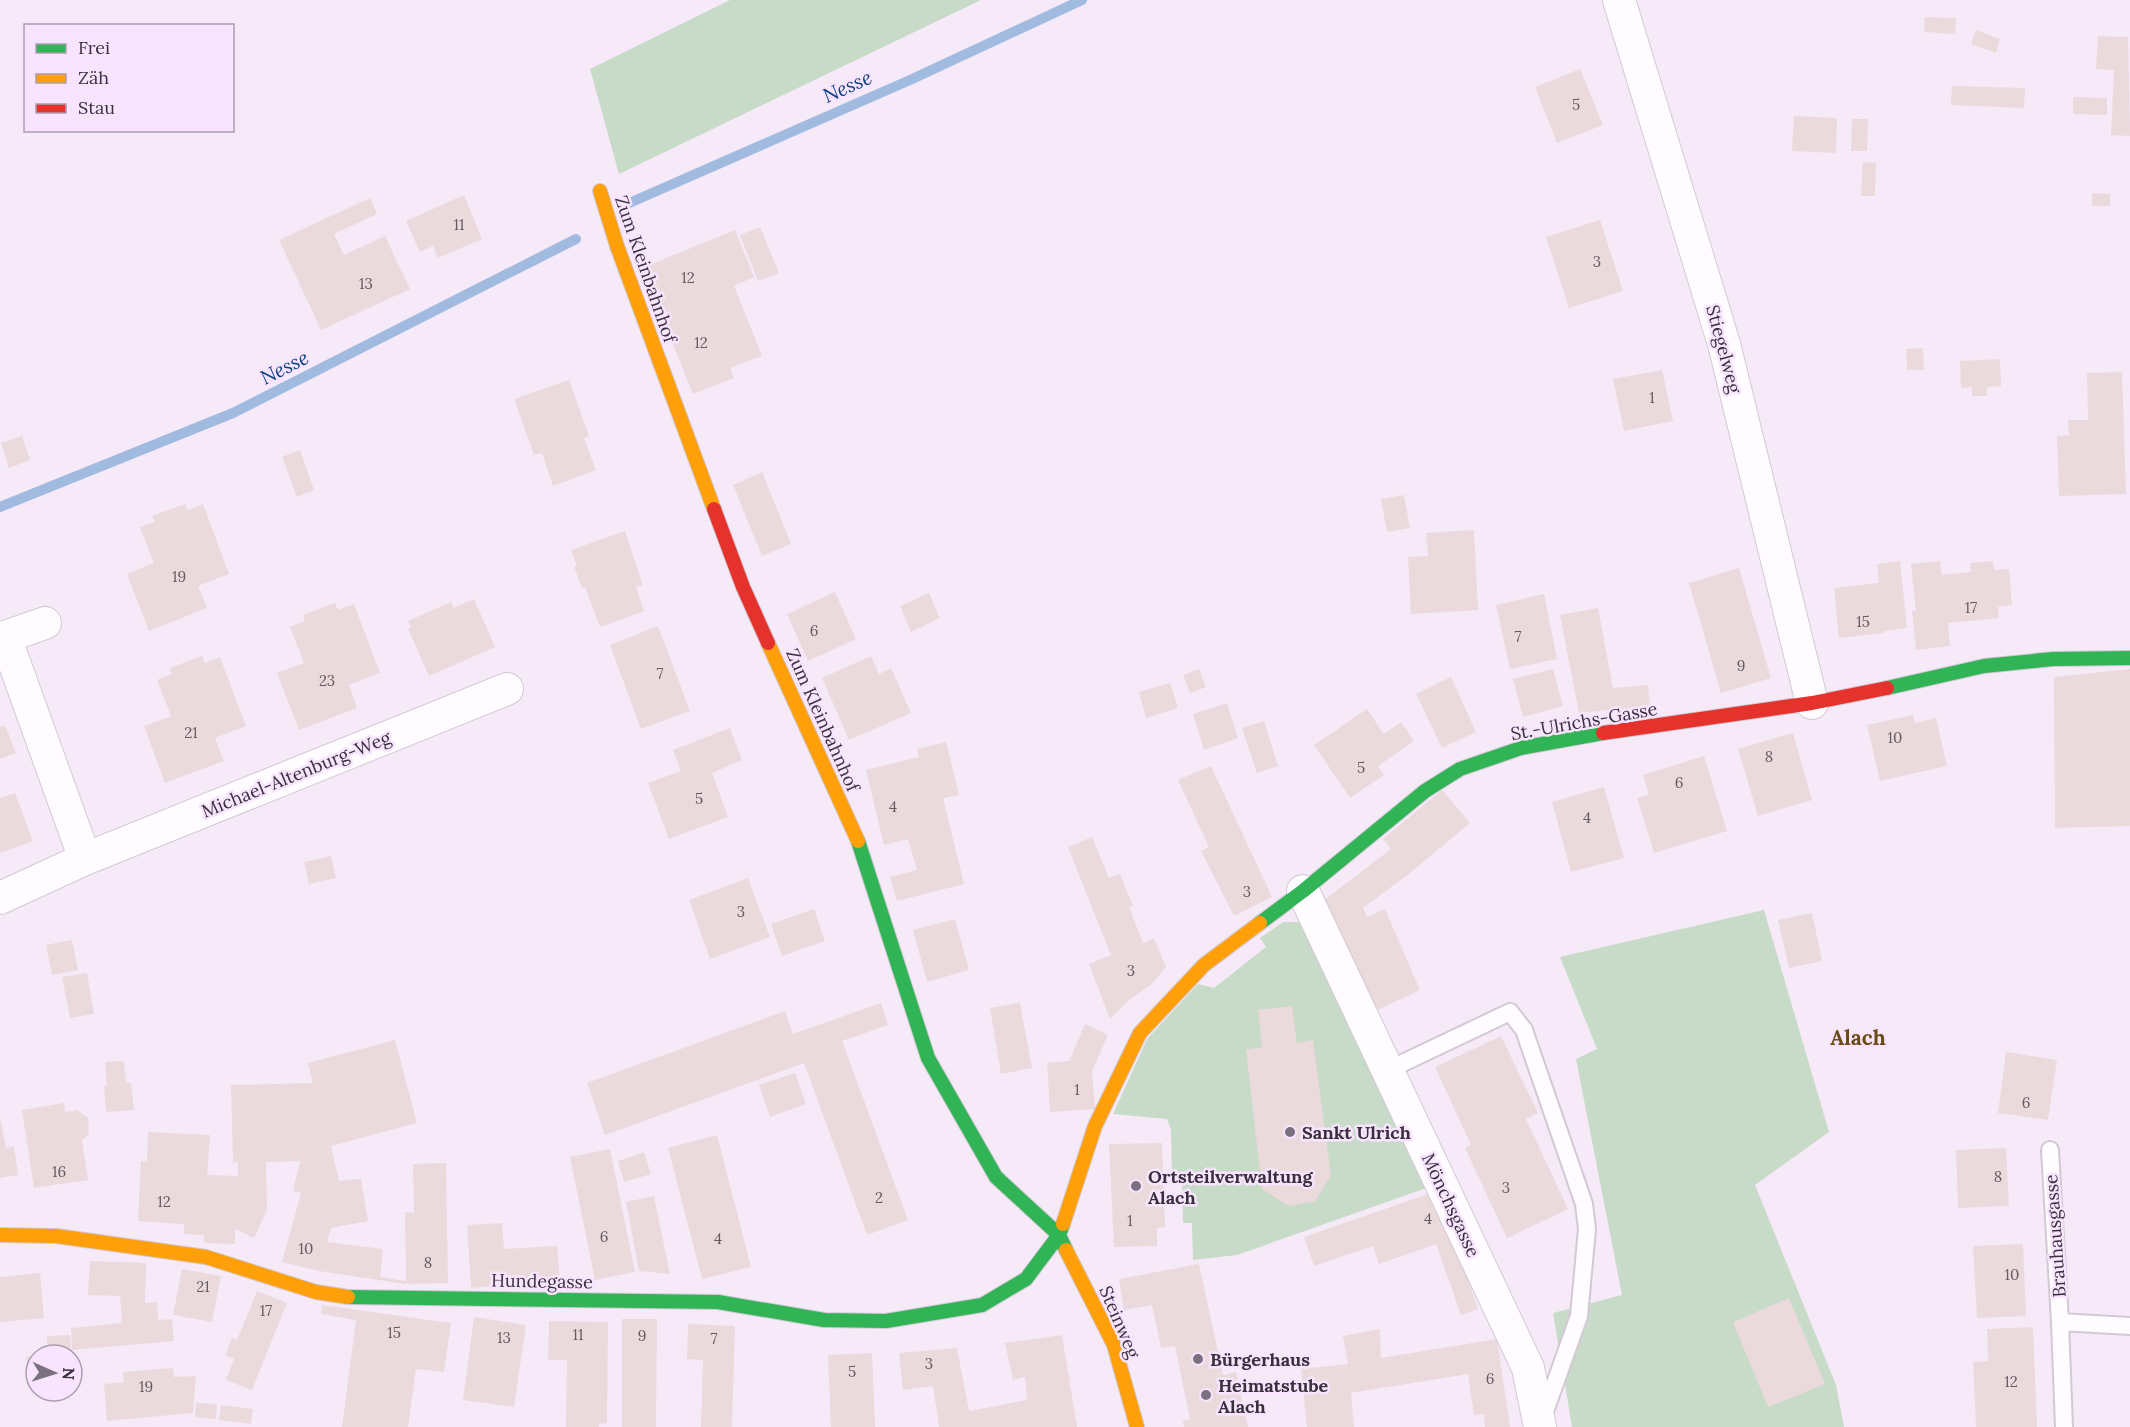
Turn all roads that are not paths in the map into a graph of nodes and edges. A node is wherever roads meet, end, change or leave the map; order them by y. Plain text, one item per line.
1 (1619, 0) edge
2 (600, 191) dead end
3 (45, 623) dead end
4 (2130, 658) edge
5 (507, 689) dead end
6 (1812, 703) junction
7 (85, 859) junction
8 (1303, 891) junction
9 (0, 898) edge
10 (1388, 1070) junction
11 (2050, 1150) dead end
12 (0, 1235) edge
13 (1059, 1235) junction
14 (2060, 1322) junction
15 (2130, 1326) edge
16 (1137, 1427) edge
17 (1540, 1427) edge
18 (2064, 1427) edge

1 - 6 street, Stiegelweg
2 - 13 street, Zum Kleinbahnhof
3 - 7 street
4 - 6 street, St.-Ulrichs-Gasse
5 - 7 street, Michael-Altenburg-Weg
6 - 8 street, St.-Ulrichs-Gasse
7 - 9 street, Michael-Altenburg-Weg
8 - 10 street, Mönchsgasse
8 - 13 street, St.-Ulrichs-Gasse
10 - 17 street, Mönchsgasse
10 - 17 lane
11 - 14 lane, Brauhausgasse
12 - 13 street, Hundegasse
13 - 16 street, Steinweg
14 - 15 lane, Brauhausgasse
14 - 18 lane, Brauhausgasse

